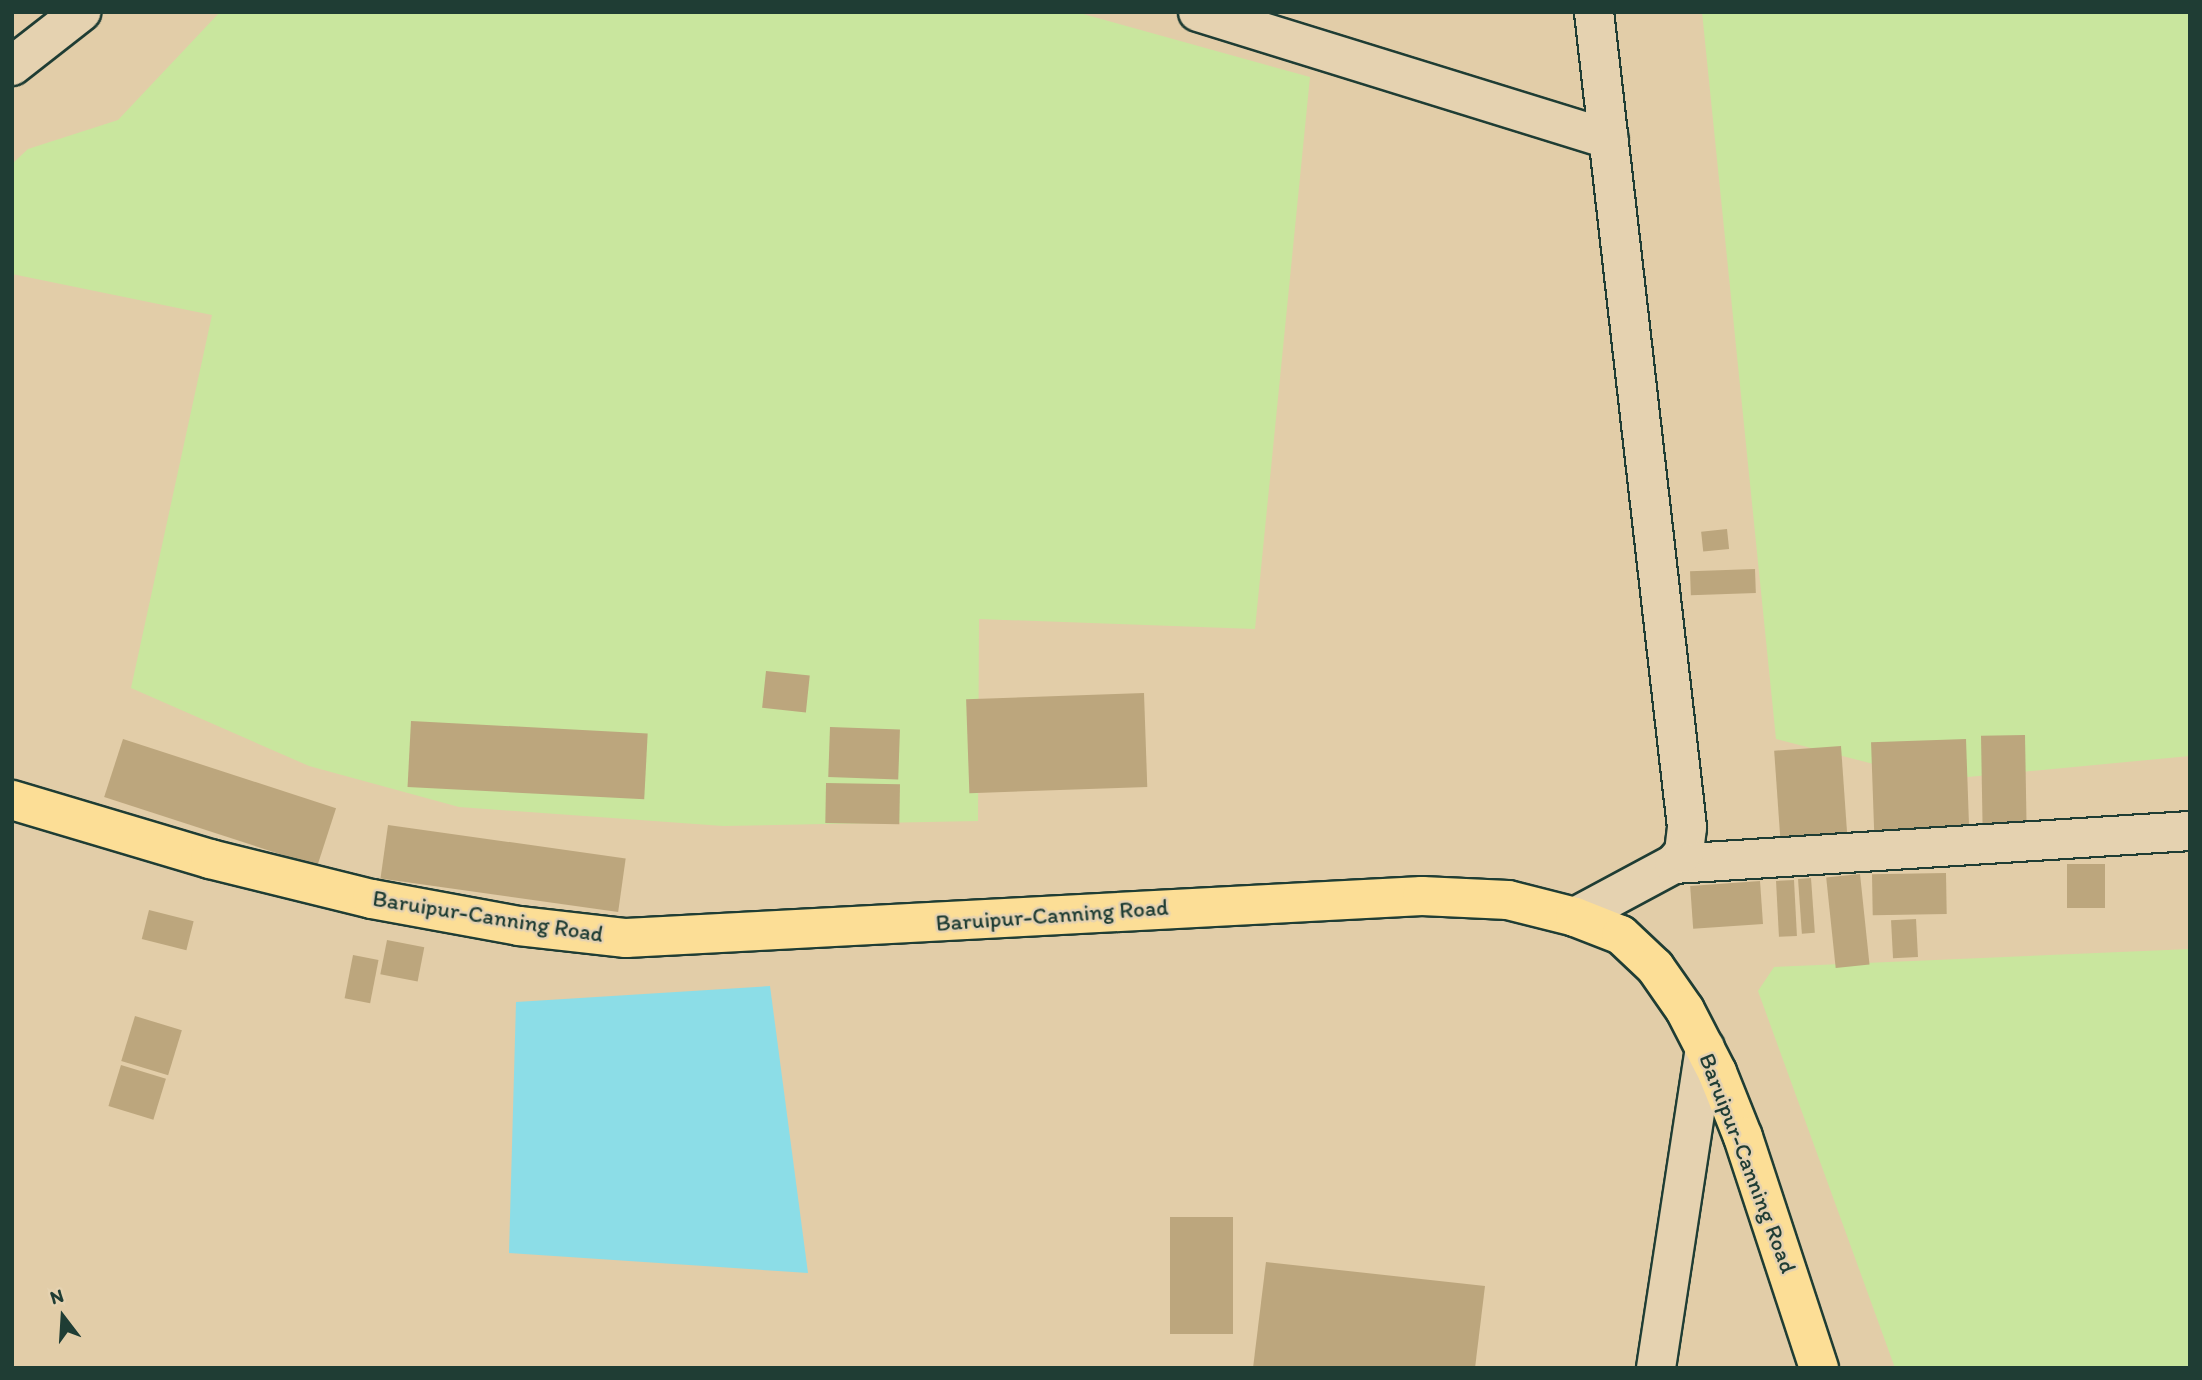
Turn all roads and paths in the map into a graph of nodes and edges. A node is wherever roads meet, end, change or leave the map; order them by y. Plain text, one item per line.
1 (81, 12) edge
2 (1198, 12) edge
3 (1594, 12) edge
4 (12, 66) edge
5 (1609, 139) junction
6 (12, 800) edge
7 (2190, 831) edge
8 (1674, 864) junction
9 (1575, 917) junction
10 (1705, 1048) junction
11 (1656, 1368) edge
12 (1819, 1368) edge

1 - 4 street
2 - 5 street
3 - 5 street
5 - 8 street
6 - 9 main road, Baruipur-Canning Road
7 - 8 street
8 - 9 street
9 - 10 main road, Baruipur-Canning Road
10 - 11 street
10 - 12 main road, Baruipur-Canning Road

